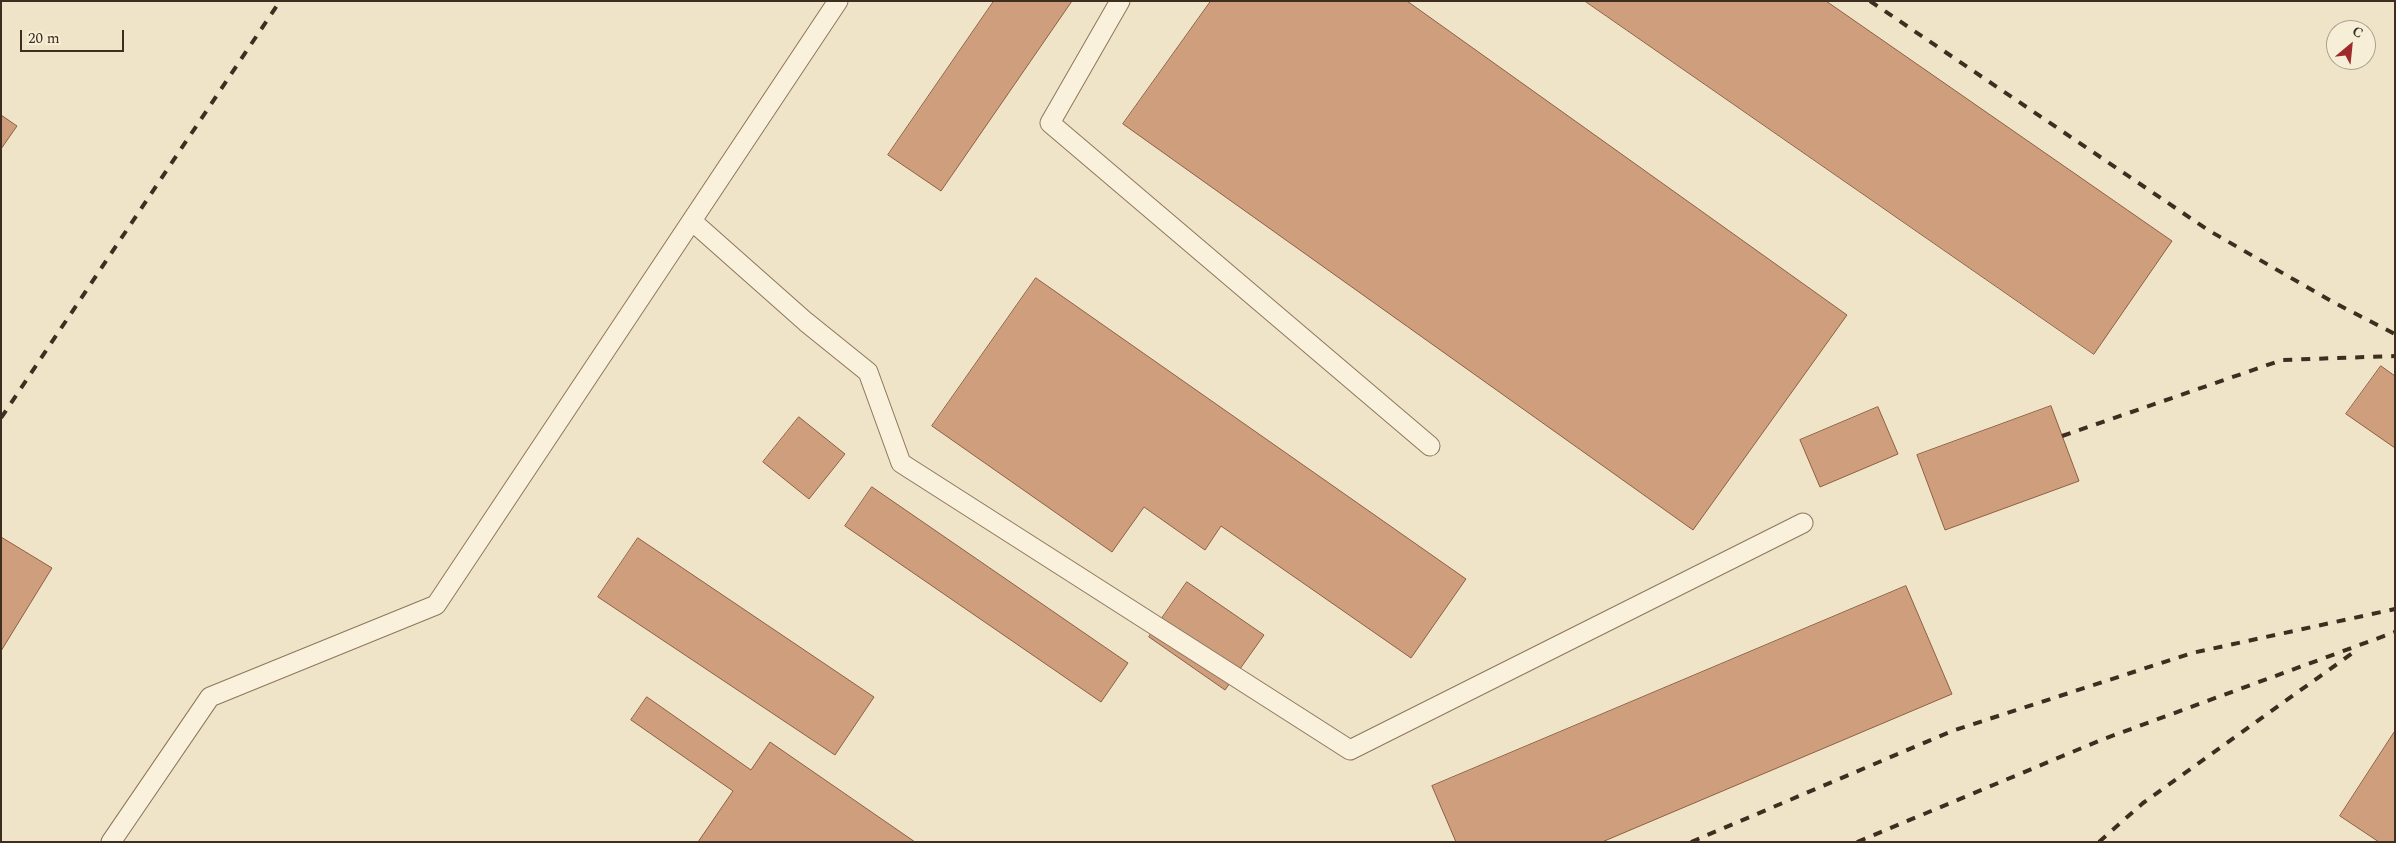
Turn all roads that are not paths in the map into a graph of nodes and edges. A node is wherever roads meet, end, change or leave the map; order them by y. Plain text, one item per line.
1 (838, 1) edge
2 (1120, 1) edge
3 (692, 221) junction
4 (1430, 446) dead end
5 (1803, 523) dead end
6 (111, 842) edge

1 - 3 lane
2 - 4 lane
3 - 5 lane
3 - 6 lane

